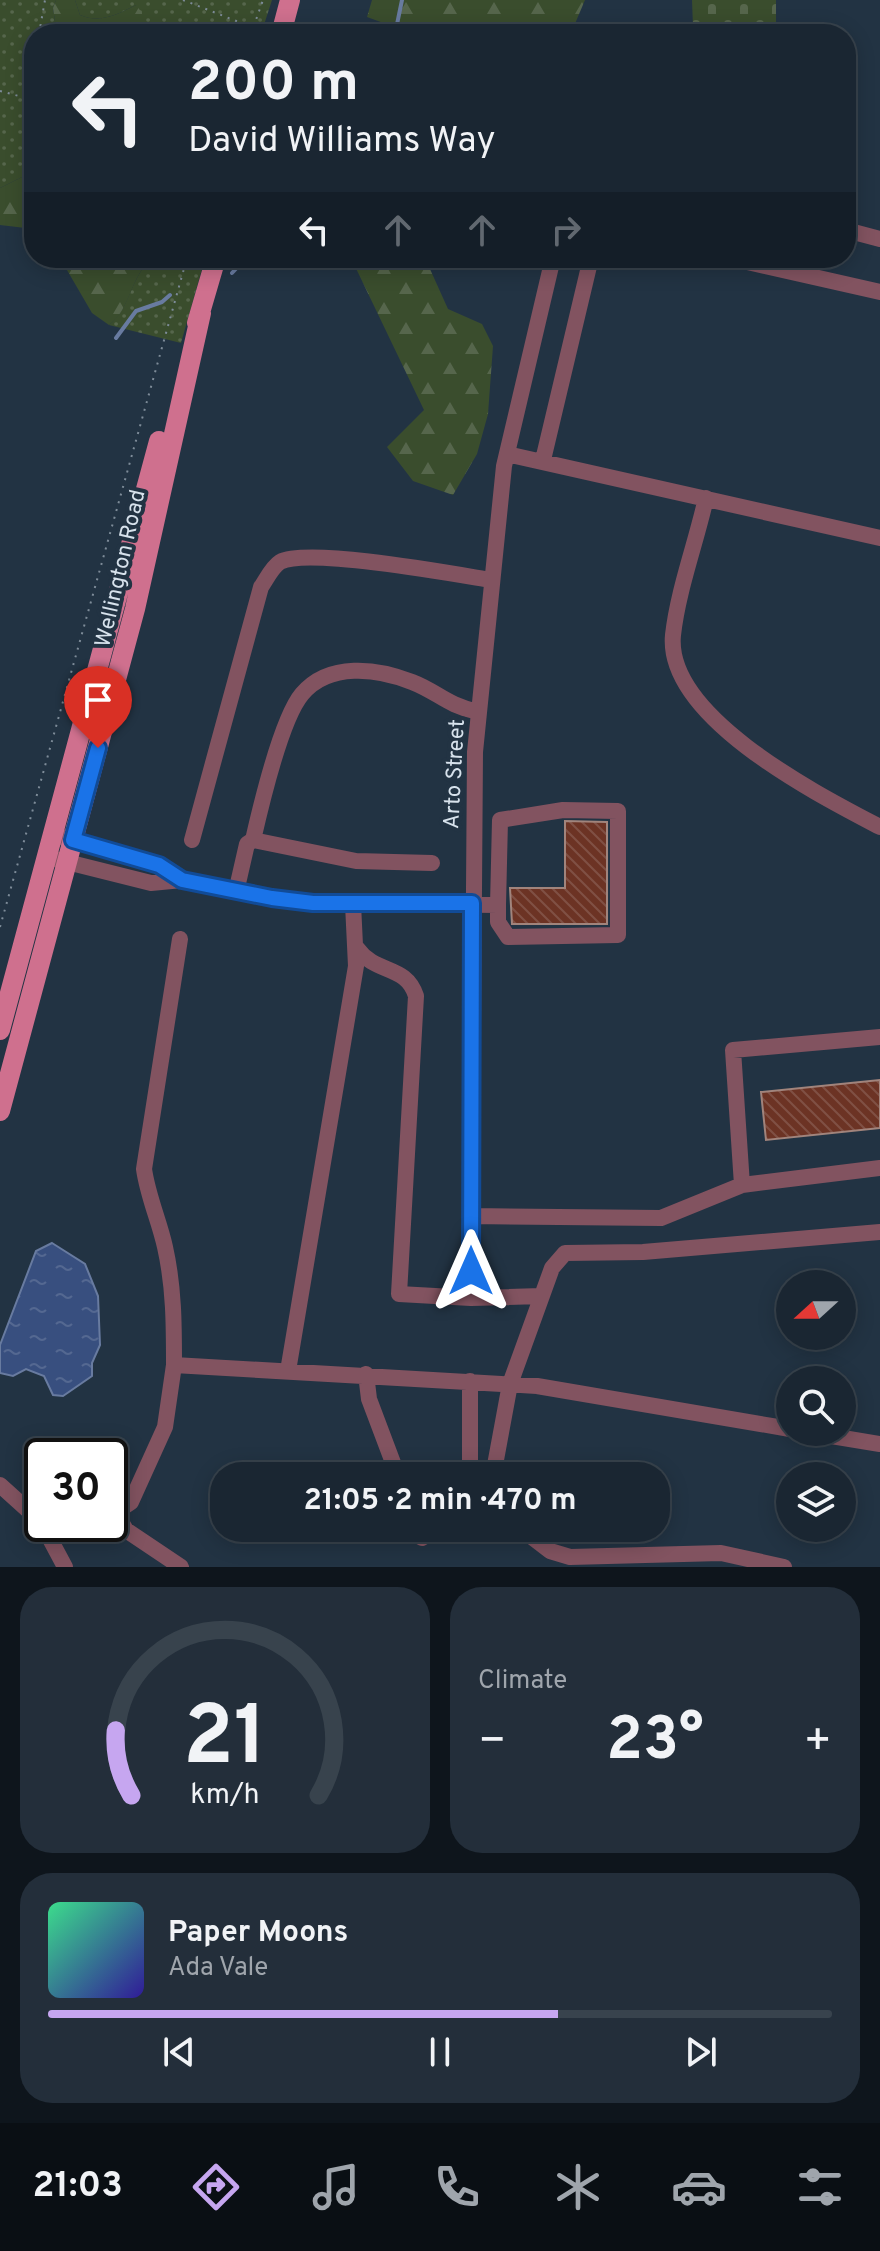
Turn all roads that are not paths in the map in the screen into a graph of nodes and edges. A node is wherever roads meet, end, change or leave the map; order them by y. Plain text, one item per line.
1 (290, 0) edge
2 (284, 24) edge
3 (856, 233) edge
4 (880, 239) edge
5 (213, 268) edge
6 (551, 268) edge
7 (589, 268) edge
8 (774, 268) edge
9 (880, 292) edge
10 (201, 313) junction
11 (507, 454) junction
12 (543, 460) junction
13 (706, 498) junction
14 (880, 538) edge
15 (491, 580) junction
16 (478, 712) junction
17 (472, 819) junction
18 (500, 820) junction
19 (880, 827) edge
20 (52, 834) junction
21 (73, 840) junction
22 (192, 840) dead end
23 (253, 840) junction
24 (46, 856) junction
25 (67, 862) junction
26 (432, 863) dead end
27 (182, 880) junction
28 (236, 892) junction
29 (472, 903) junction
30 (353, 904) junction
31 (498, 905) junction
32 (180, 939) dead end
33 (357, 948) junction
34 (0, 1030) edge
35 (880, 1037) edge
36 (0, 1111) edge
37 (880, 1168) edge
38 (742, 1185) junction
39 (472, 1216) junction
40 (880, 1232) edge
41 (541, 1296) junction
42 (471, 1298) junction
43 (174, 1365) junction
44 (288, 1371) junction
45 (366, 1374) junction
46 (470, 1381) junction
47 (510, 1384) junction
48 (776, 1427) edge
49 (856, 1440) edge
50 (880, 1444) edge
51 (393, 1462) edge
52 (470, 1462) edge
53 (496, 1462) edge
54 (0, 1485) edge
55 (128, 1504) edge
56 (24, 1507) edge
57 (128, 1531) edge
58 (52, 1542) edge
59 (538, 1542) edge
60 (65, 1567) edge
61 (181, 1567) edge
62 (784, 1567) edge

1 - 2 main road
3 - 4 street
5 - 10 main road, Wellington Road
6 - 11 street, Arto Street
7 - 12 street
8 - 9 street
10 - 20 main road, Wellington Road
10 - 21 main road, Wellington Road
11 - 12 street
11 - 15 street, Arto Street
12 - 13 street
13 - 14 street
13 - 19 street
15 - 16 street, Arto Street
15 - 22 street
16 - 17 street, Arto Street
16 - 23 street
17 - 18 street
17 - 29 street, Arto Street
18 - 31 street
18 - 31 street
20 - 21 street
20 - 24 main road, Wellington Road
21 - 25 main road, Wellington Road
21 - 27 street
23 - 26 street
23 - 28 street
24 - 25 street
24 - 34 main road, Wellington Road
25 - 27 street
25 - 36 main road, Wellington Road
27 - 28 street
28 - 30 street
29 - 30 street
29 - 31 street
29 - 39 street, Arto Street
30 - 33 street
32 - 43 street
33 - 42 street
33 - 44 street
35 - 38 street
37 - 38 street
38 - 39 street
39 - 42 street, Arto Street
40 - 41 street
41 - 42 street
41 - 47 street
43 - 44 street
43 - 55 street
44 - 45 street
45 - 46 street
45 - 51 street
46 - 47 street
46 - 52 street
47 - 48 street
47 - 53 street
49 - 50 street
54 - 56 street
57 - 61 street
58 - 60 street
59 - 62 street

